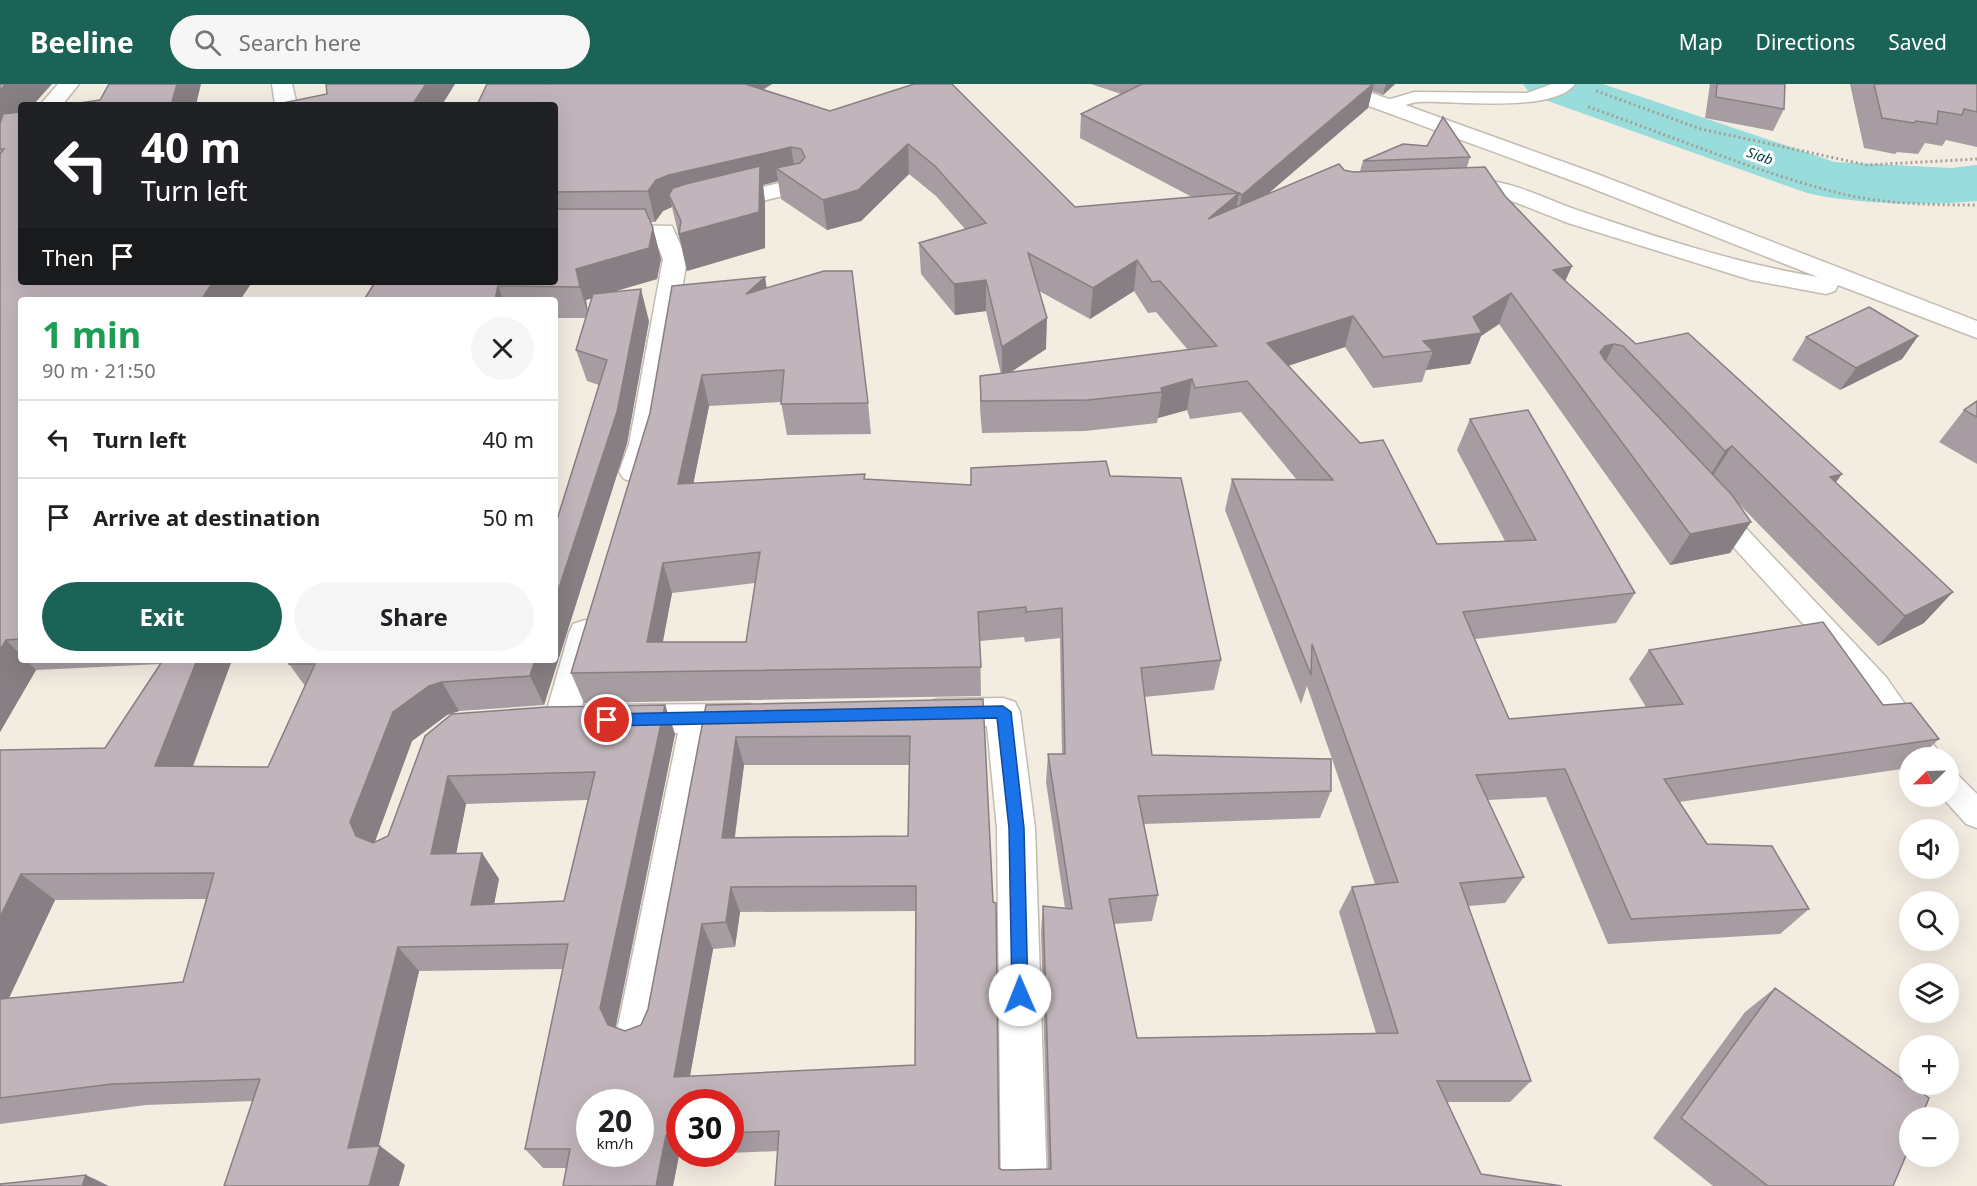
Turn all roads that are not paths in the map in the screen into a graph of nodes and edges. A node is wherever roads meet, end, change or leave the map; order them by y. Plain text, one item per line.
1 (69, 84) edge
2 (282, 84) edge
3 (1327, 84) edge
4 (1566, 84) edge
5 (54, 102) edge
6 (285, 102) edge
7 (1387, 106) junction
8 (795, 186) edge
9 (1427, 189) edge
10 (679, 219) junction
11 (558, 231) edge
12 (1887, 295) junction
13 (1977, 330) edge
14 (1701, 496) edge
15 (626, 500) edge
16 (591, 611) edge
17 (909, 714) edge
18 (780, 717) edge
19 (698, 719) junction
20 (1921, 747) edge
21 (1959, 796) edge
22 (1977, 816) edge
23 (638, 1031) edge
24 (1024, 1186) edge

1 - 5 street
2 - 6 street
3 - 7 street
4 - 7 lane
7 - 12 street
8 - 10 street
9 - 12 street
10 - 11 street
10 - 15 street
12 - 13 street
14 - 20 lane
16 - 19 street
17 - 24 street
18 - 19 street
19 - 23 street
21 - 22 lane

